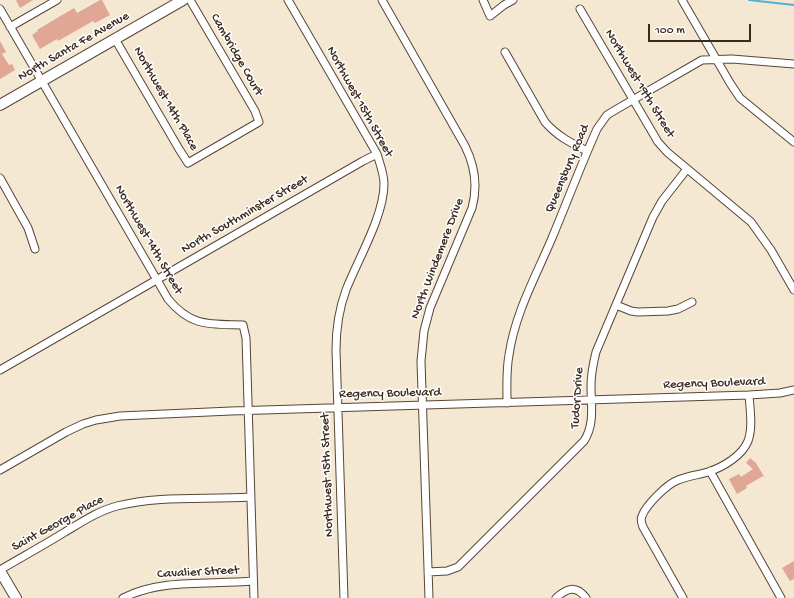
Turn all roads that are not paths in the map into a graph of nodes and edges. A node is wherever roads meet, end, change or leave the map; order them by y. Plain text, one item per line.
1 (56, 0) edge
2 (183, 0) edge
3 (190, 0) edge
4 (288, 0) edge
5 (382, 0) edge
6 (483, 0) edge
7 (513, 0) edge
8 (682, 0) edge
9 (0, 9) edge
10 (580, 9) dead end
11 (10, 27) junction
12 (115, 39) junction
13 (505, 52) dead end
14 (716, 60) junction
15 (794, 64) edge
16 (41, 81) junction
17 (633, 101) junction
18 (0, 105) edge
19 (259, 122) joint
20 (794, 142) edge
21 (587, 151) junction
22 (377, 154) junction
23 (687, 169) junction
24 (0, 178) edge
25 (35, 249) dead end
26 (157, 280) junction
27 (794, 290) edge
28 (692, 302) dead end
29 (616, 305) junction
30 (0, 370) edge
31 (794, 390) edge
32 (749, 395) junction
33 (591, 400) junction
34 (507, 403) junction
35 (422, 406) junction
36 (338, 407) junction
37 (248, 411) junction
38 (0, 470) edge
39 (710, 472) junction
40 (250, 497) junction
41 (0, 570) edge
42 (428, 572) junction
43 (253, 581) junction
44 (16, 598) edge
45 (123, 598) edge
46 (254, 598) edge
47 (344, 598) edge
48 (429, 598) edge
49 (556, 598) edge
50 (586, 598) edge
51 (683, 598) edge
52 (781, 598) edge

1 - 11 street
2 - 12 main road, North Santa Fe Avenue
3 - 19 street, Cambridge Court
4 - 22 street, Northwest 15th Street
5 - 35 street, North Windemere Drive
6 - 7 street
8 - 14 street
9 - 11 street, Northwest 14th Street
10 - 17 street, Northwest 19th Street
11 - 16 street, Northwest 14th Street
12 - 16 main road, North Santa Fe Avenue
12 - 19 street, Northwest 14th Place
13 - 21 street
14 - 15 street, Queensbury Road
14 - 17 street, Queensbury Road
14 - 20 street
16 - 18 main road, North Santa Fe Avenue
16 - 26 street, Northwest 14th Street
17 - 21 street, Queensbury Road
17 - 23 street, Northwest 19th Street
21 - 34 street, Queensbury Road
22 - 26 street, North Southminster Street
22 - 36 street, Northwest 15th Street
23 - 27 street, Northwest 19th Street
23 - 29 street, Tudor Drive
24 - 25 street
26 - 30 street, North Southminster Street
26 - 37 street, Northwest 14th Street
28 - 29 street
29 - 33 street, Tudor Drive
31 - 32 street, Regency Boulevard
32 - 33 street, Regency Boulevard
32 - 39 street
33 - 34 street, Regency Boulevard
33 - 42 street, Tudor Drive
34 - 35 street, Regency Boulevard
35 - 36 street, Regency Boulevard
35 - 42 street, North Windemere Drive
36 - 37 street, Regency Boulevard
36 - 47 street, Northwest 15th Street
37 - 38 street, Regency Boulevard
37 - 40 street, Northwest 14th Street
39 - 51 street
39 - 52 street
40 - 41 street, Saint George Place
40 - 43 street, Northwest 14th Street
41 - 44 main road
42 - 48 street, North Windemere Drive
43 - 45 street, Cavalier Street
43 - 46 street, Northwest 14th Street
49 - 50 street

